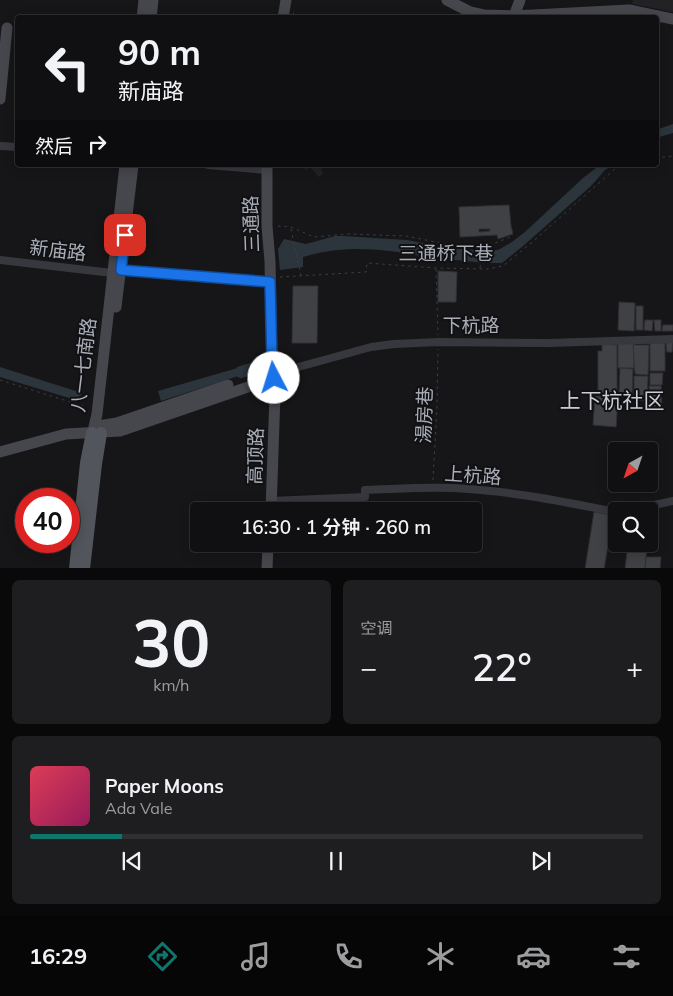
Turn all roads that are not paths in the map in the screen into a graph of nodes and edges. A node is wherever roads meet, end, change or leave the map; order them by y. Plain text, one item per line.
1 (144, 0) edge
2 (153, 0) edge
3 (286, 0) edge
4 (447, 0) edge
5 (520, 0) edge
6 (142, 15) edge
7 (151, 15) edge
8 (284, 15) edge
9 (496, 15) edge
10 (514, 15) edge
11 (533, 15) edge
12 (653, 15) edge
13 (659, 16) edge
14 (673, 19) edge
15 (8, 28) edge
16 (0, 99) edge
17 (0, 146) edge
18 (15, 147) edge
19 (125, 167) edge
20 (133, 167) edge
21 (247, 167) edge
22 (267, 168) edge
23 (0, 260) edge
24 (116, 272) junction
25 (270, 280) junction
26 (673, 339) edge
27 (273, 374) junction
28 (97, 429) junction
29 (0, 445) edge
30 (0, 452) edge
31 (673, 501) edge
32 (271, 502) edge
33 (313, 502) edge
34 (268, 552) edge
35 (75, 568) edge
36 (84, 568) edge
37 (267, 568) edge

1 - 6 main road
2 - 7 main road
3 - 8 main road
4 - 9 main road
5 - 10 main road
11 - 12 main road
13 - 14 main road
15 - 16 main road
17 - 18 street
19 - 24 main road, 八一七南路
20 - 24 main road, 八一七南路
21 - 22 street
22 - 25 main road, 三通路
23 - 24 street, 新庙路
24 - 25 street, 新庙路
24 - 28 main road, 八一七南路
25 - 27 main road, 三通路
26 - 27 street, 下杭路
27 - 28 main road, 下杭路
27 - 32 main road, 高顶路
28 - 29 main road
28 - 30 main road
28 - 35 main road, 八一七南路
28 - 36 main road, 八一七南路
31 - 33 street, 上杭路
34 - 37 main road

